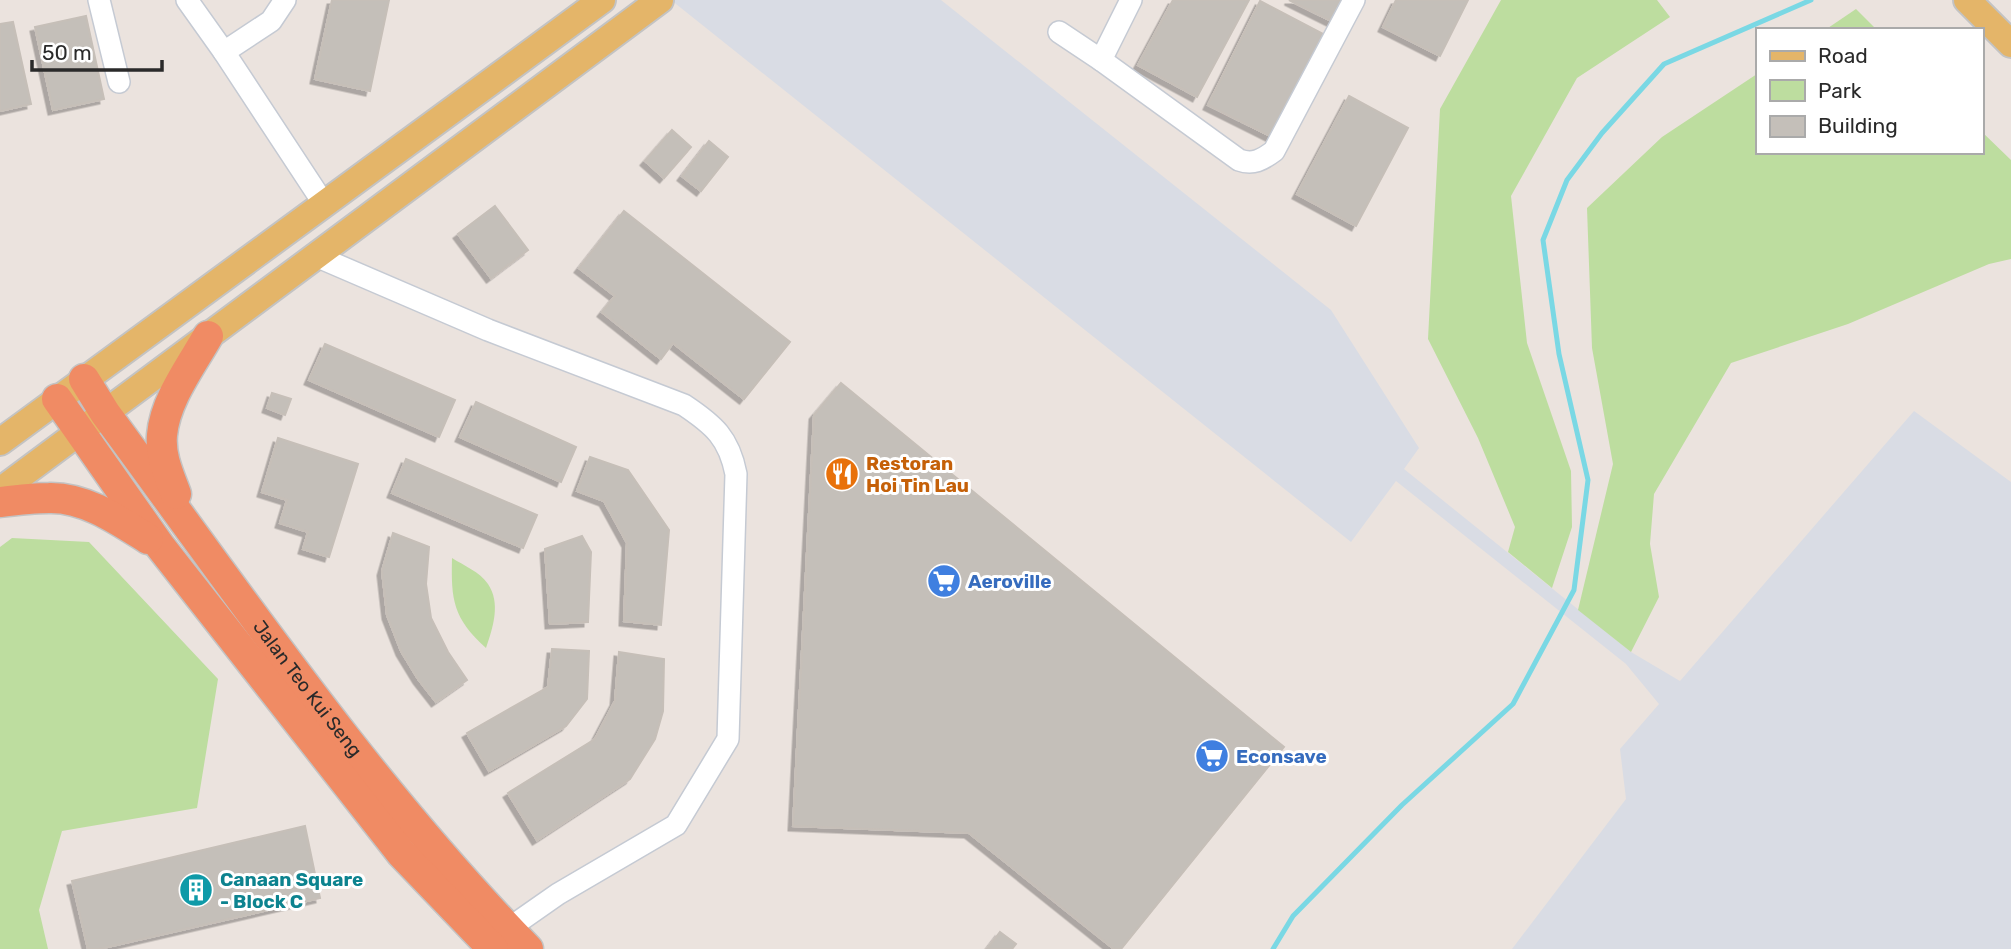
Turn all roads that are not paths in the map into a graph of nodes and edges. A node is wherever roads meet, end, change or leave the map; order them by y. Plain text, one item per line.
1 (99, 0) edge
2 (187, 0) edge
3 (285, 0) edge
4 (602, 0) edge
5 (660, 0) edge
6 (1131, 0) edge
7 (1354, 0) edge
8 (1967, 0) edge
9 (1059, 32) dead end
10 (2011, 44) edge
11 (224, 52) junction
12 (1101, 60) junction
13 (119, 82) dead end
14 (324, 204) junction
15 (316, 256) junction
16 (208, 336) junction
17 (84, 379) junction
18 (57, 399) junction
19 (105, 413) junction
20 (80, 431) junction
21 (0, 442) edge
22 (0, 491) edge
23 (0, 502) edge
24 (189, 528) junction
25 (160, 546) junction
26 (509, 942) edge

1 - 13 street
2 - 11 street
3 - 11 street
4 - 14 main road
5 - 15 main road
6 - 12 street
7 - 12 street
8 - 10 main road
9 - 12 street
11 - 14 street
14 - 17 main road
15 - 16 main road
15 - 26 street
16 - 19 main road
16 - 24 highway
17 - 18 main road
17 - 19 highway, Jalan Teo Kui Seng
18 - 20 highway, Jalan Teo Kui Seng
18 - 21 main road
19 - 20 main road
19 - 24 highway, Jalan Teo Kui Seng
20 - 22 main road
20 - 25 highway, Jalan Teo Kui Seng
23 - 25 highway
24 - 26 highway, Jalan Teo Kui Seng
25 - 26 highway, Jalan Teo Kui Seng

